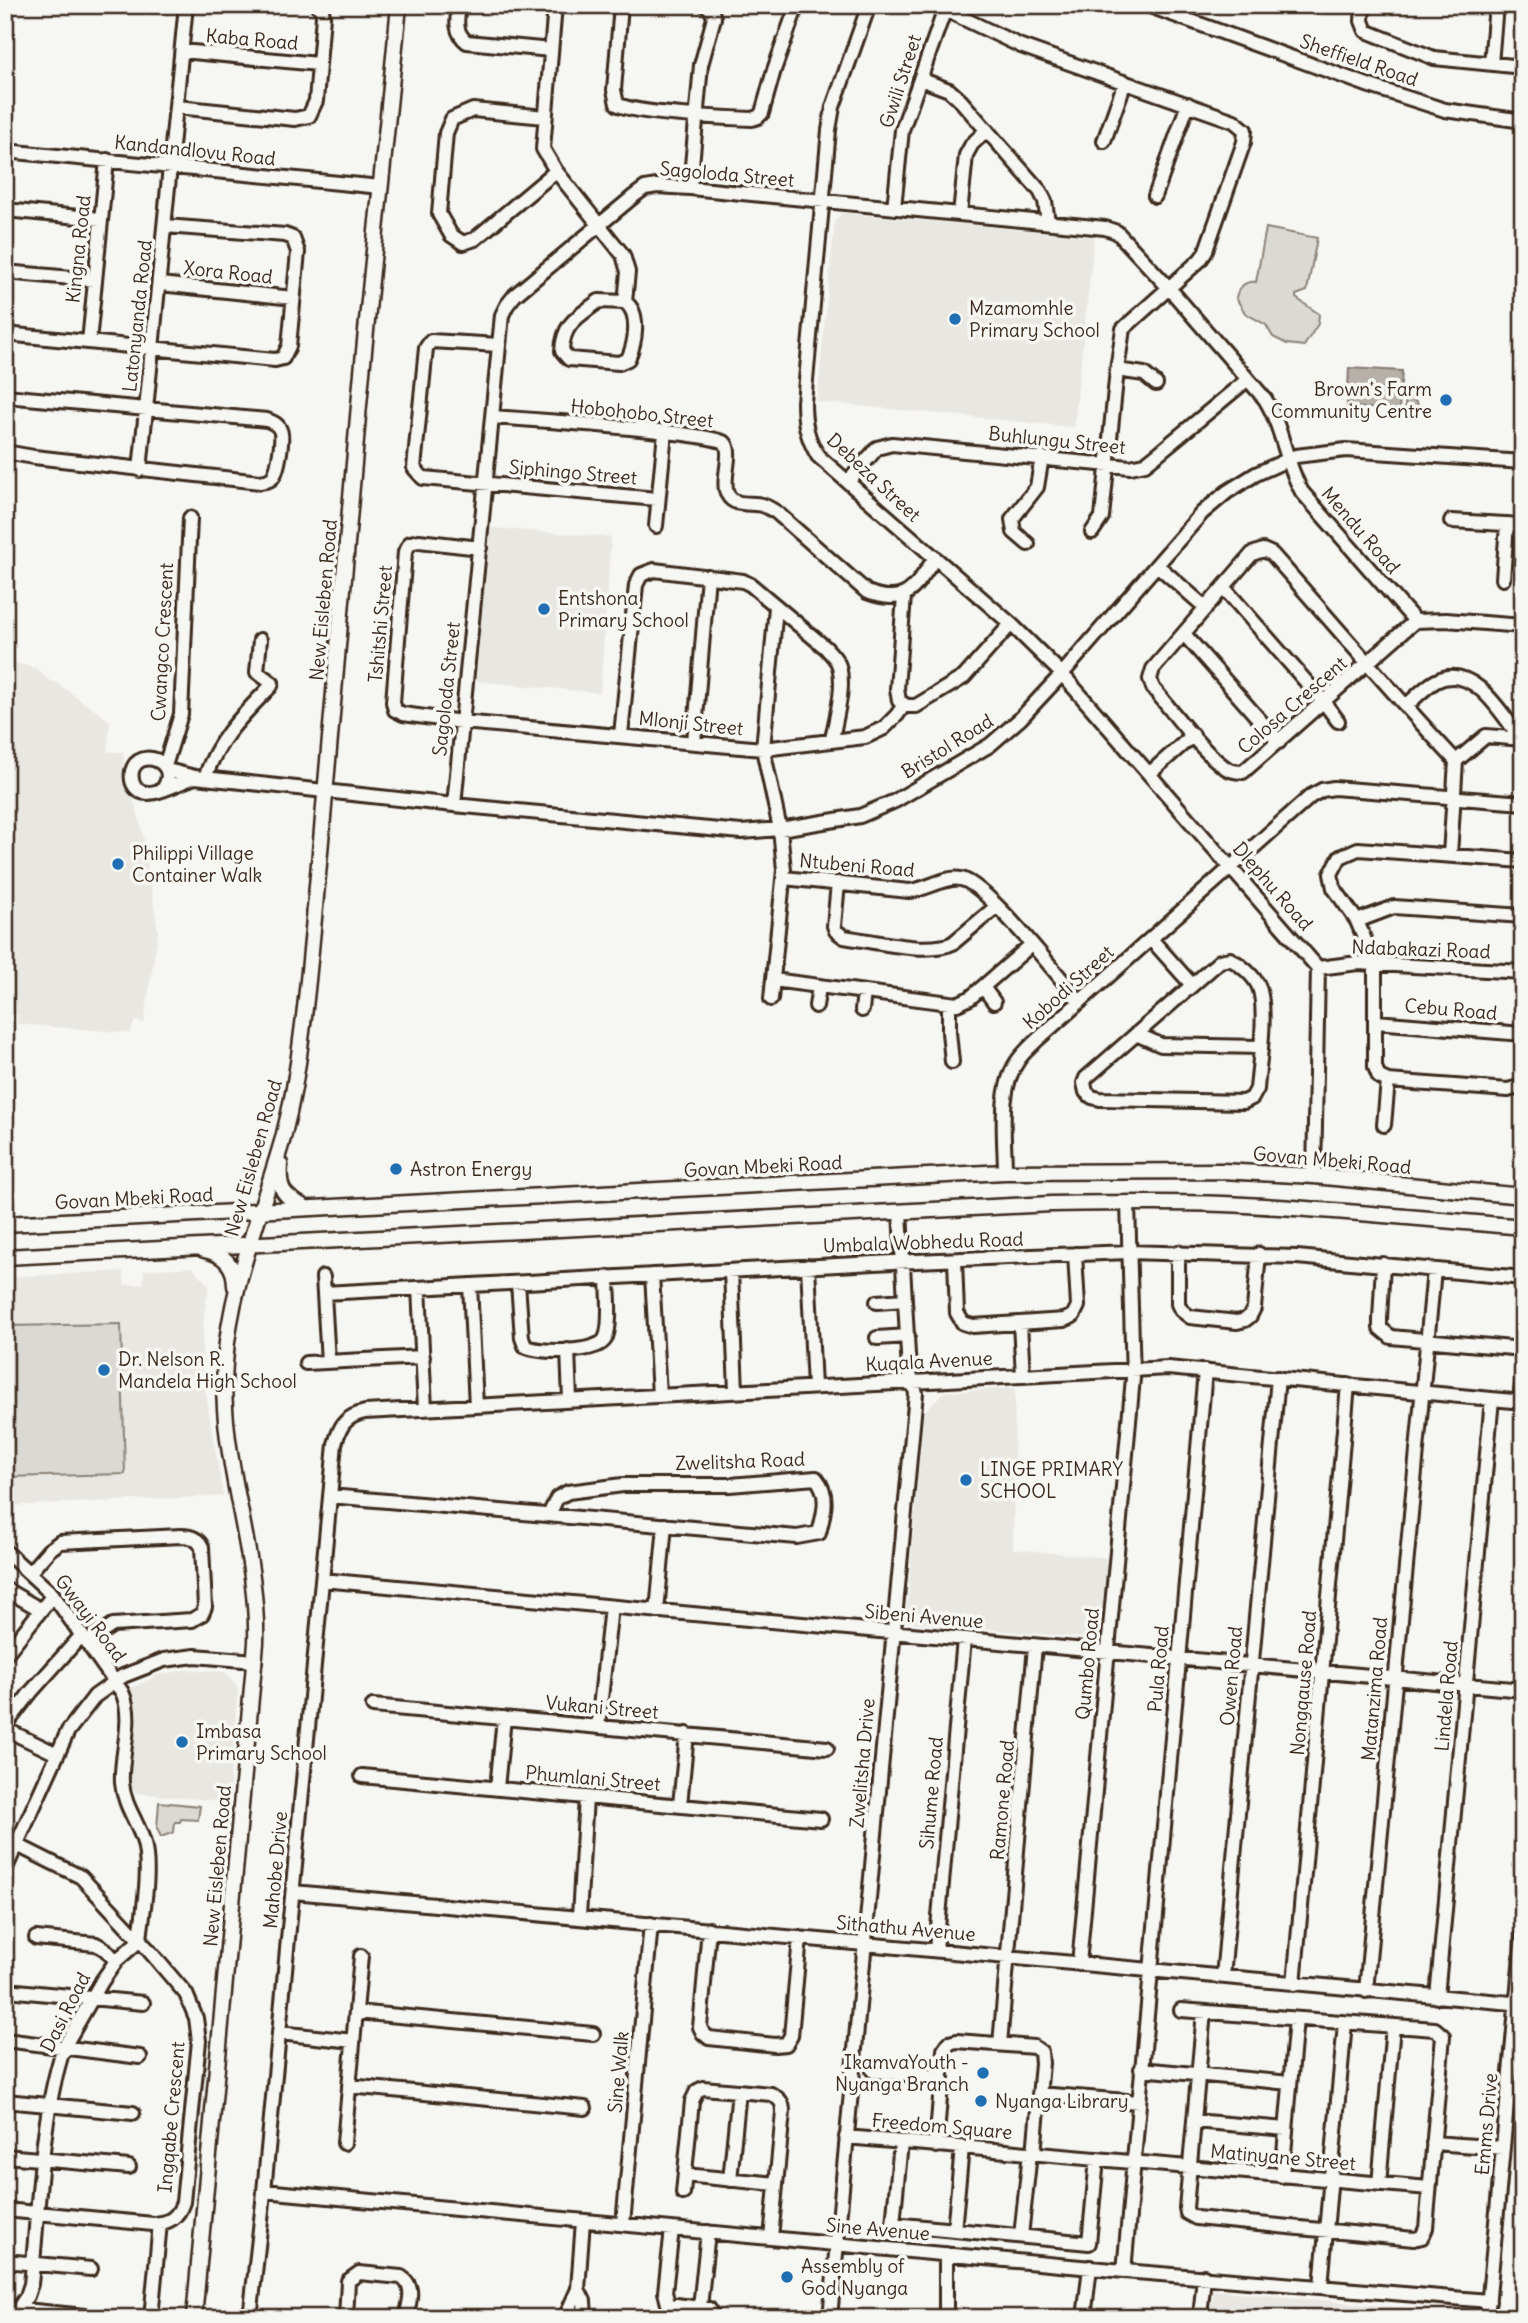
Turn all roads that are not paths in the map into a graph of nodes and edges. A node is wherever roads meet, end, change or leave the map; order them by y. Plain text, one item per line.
1 (186, 5) edge
2 (317, 5) edge
3 (399, 5) edge
4 (459, 5) edge
5 (555, 5) edge
6 (621, 5) edge
7 (706, 5) edge
8 (797, 5) edge
9 (869, 5) edge
10 (1147, 5) edge
11 (1363, 5) edge
12 (1496, 5) edge
13 (940, 7) edge
14 (551, 50) junction
15 (182, 51) junction
16 (318, 64) junction
17 (1491, 64) junction
18 (1523, 66) edge
19 (920, 79) junction
20 (1125, 82) junction
21 (1188, 104) junction
22 (177, 107) junction
23 (696, 115) junction
24 (544, 117) junction
25 (1523, 121) edge
26 (987, 130) junction
27 (1104, 141) dead end
28 (5, 150) edge
29 (107, 160) junction
30 (172, 167) junction
31 (556, 171) junction
32 (381, 187) junction
33 (690, 188) junction
34 (1155, 196) dead end
35 (822, 201) junction
36 (894, 208) junction
37 (5, 210) edge
38 (960, 214) junction
39 (100, 219) junction
40 (1048, 222) junction
41 (599, 225) junction
42 (166, 226) junction
43 (5, 272) edge
44 (94, 280) junction
45 (160, 284) junction
46 (1168, 287) junction
47 (293, 298) junction
48 (625, 302) junction
49 (5, 334) edge
50 (89, 342) junction
51 (499, 345) junction
52 (153, 348) junction
53 (1116, 370) junction
54 (1248, 379) junction
55 (1156, 384) dead end
56 (5, 396) edge
57 (146, 410) junction
58 (492, 417) junction
59 (665, 432) junction
60 (5, 452) edge
61 (1042, 457) junction
62 (1287, 459) junction
63 (1523, 462) edge
64 (1108, 464) junction
65 (140, 470) junction
66 (848, 482) junction
67 (485, 484) junction
68 (657, 499) junction
69 (190, 518) dead end
70 (1451, 521) dead end
71 (1507, 524) junction
72 (1523, 525) edge
73 (656, 526) dead end
74 (1092, 532) dead end
75 (1028, 544) dead end
76 (480, 548) junction
77 (935, 558) junction
78 (1157, 565) junction
79 (708, 576) junction
80 (1503, 579) dead end
81 (1224, 588) junction
82 (904, 596) junction
83 (776, 607) junction
84 (1206, 608) junction
85 (1415, 621) junction
86 (1011, 624) junction
87 (1523, 626) edge
88 (1184, 634) junction
89 (260, 640) dead end
90 (1369, 664) junction
91 (1062, 674) junction
92 (1323, 701) junction
93 (904, 705) junction
94 (1406, 706) junction
95 (1338, 721) dead end
96 (462, 722) junction
97 (621, 735) junction
98 (1193, 735) junction
99 (1521, 738) edge
100 (832, 739) junction
101 (694, 742) junction
102 (1279, 742) junction
103 (763, 749) junction
104 (1456, 761) junction
105 (166, 768) junction
106 (1149, 774) junction
107 (200, 778) junction
108 (163, 789) junction
109 (326, 791) junction
110 (1455, 798) junction
111 (1523, 803) edge
112 (454, 805) junction
113 (780, 829) junction
114 (1450, 855) junction
115 (1523, 861) edge
116 (1232, 868) junction
117 (784, 877) junction
118 (838, 883) junction
119 (997, 906) junction
120 (1523, 916) edge
121 (1357, 921) junction
122 (1151, 939) junction
123 (1031, 945) junction
124 (1375, 964) junction
125 (1318, 968) junction
126 (1523, 972) edge
127 (773, 980) junction
128 (1192, 985) junction
129 (819, 987) junction
130 (983, 987) junction
131 (864, 992) junction
132 (771, 999) dead end
133 (993, 1002) dead end
134 (1080, 1002) junction
135 (949, 1004) junction
136 (816, 1006) dead end
137 (862, 1010) dead end
138 (1376, 1022) junction
139 (1136, 1034) junction
140 (1523, 1034) edge
141 (1260, 1047) junction
142 (952, 1062) dead end
143 (1388, 1081) junction
144 (1523, 1083) edge
145 (1384, 1125) dead end
146 (283, 1138) junction
147 (1005, 1172) junction
148 (1314, 1176) junction
149 (1523, 1196) edge
150 (1128, 1203) junction
151 (308, 1208) junction
152 (259, 1212) junction
153 (900, 1212) junction
154 (5, 1224) edge
155 (1523, 1227) edge
156 (248, 1244) junction
157 (190, 1247) junction
158 (1128, 1252) junction
159 (1178, 1252) junction
160 (1075, 1254) junction
161 (1259, 1254) junction
162 (5, 1257) edge
163 (954, 1260) junction
164 (903, 1261) junction
165 (1383, 1264) junction
166 (808, 1266) junction
167 (1434, 1270) junction
168 (731, 1271) junction
169 (652, 1275) junction
170 (323, 1276) dead end
171 (608, 1277) junction
172 (1523, 1278) edge
173 (517, 1283) junction
174 (470, 1285) junction
175 (419, 1287) junction
176 (324, 1293) junction
177 (236, 1294) junction
178 (905, 1300) junction
179 (877, 1302) dead end
180 (1020, 1324) junction
181 (908, 1336) junction
182 (877, 1338) dead end
183 (1426, 1341) junction
184 (1523, 1349) edge
185 (568, 1350) junction
186 (423, 1357) junction
187 (328, 1362) junction
188 (306, 1363) dead end
189 (1132, 1369) junction
190 (1205, 1371) junction
191 (1023, 1375) junction
192 (1523, 1376) edge
193 (1278, 1378) junction
194 (912, 1381) junction
195 (1348, 1385) junction
196 (814, 1387) junction
197 (736, 1391) junction
198 (1422, 1392) junction
199 (659, 1395) junction
200 (1492, 1399) junction
201 (570, 1401) junction
202 (1521, 1401) edge
203 (477, 1406) junction
204 (425, 1409) junction
205 (341, 1426) joint
206 (330, 1496) junction
207 (549, 1515) junction
208 (664, 1525) junction
209 (5, 1551) edge
210 (30, 1572) junction
211 (322, 1580) junction
212 (5, 1589) edge
213 (53, 1595) junction
214 (611, 1607) junction
215 (41, 1610) junction
216 (657, 1611) junction
217 (893, 1633) junction
218 (84, 1638) junction
219 (964, 1639) junction
220 (10, 1641) edge
221 (1035, 1646) junction
222 (1108, 1652) junction
223 (5, 1655) edge
224 (1179, 1659) junction
225 (255, 1661) junction
226 (1251, 1665) junction
227 (1323, 1672) junction
228 (1395, 1678) junction
229 (115, 1682) junction
230 (1466, 1685) junction
231 (1523, 1690) edge
232 (373, 1706) dead end
233 (504, 1718) junction
234 (598, 1726) junction
235 (7, 1733) edge
236 (687, 1734) junction
237 (827, 1748) dead end
238 (57, 1754) junction
239 (362, 1776) dead end
240 (498, 1788) junction
241 (586, 1797) junction
242 (680, 1805) junction
243 (821, 1819) dead end
244 (11, 1842) edge
245 (5, 1870) edge
246 (293, 1892) junction
247 (579, 1917) junction
248 (651, 1924) junction
249 (709, 1929) junction
250 (1523, 1934) edge
251 (800, 1937) junction
252 (36, 1938) dead end
253 (140, 1940) junction
254 (866, 1944) junction
255 (936, 1950) junction
256 (361, 1956) dead end
257 (1007, 1957) junction
258 (116, 1962) junction
259 (1079, 1964) junction
260 (1150, 1970) junction
261 (1223, 1977) junction
262 (1294, 1984) junction
263 (17, 1991) dead end
264 (1366, 1991) junction
265 (1437, 1997) junction
266 (91, 1998) junction
267 (143, 2003) dead end
268 (1520, 2004) edge
269 (1181, 2010) dead end
270 (356, 2012) junction
271 (1204, 2012) junction
272 (1296, 2019) junction
273 (1345, 2023) junction
274 (1393, 2026) junction
275 (279, 2033) junction
276 (593, 2034) dead end
277 (5, 2040) edge
278 (354, 2041) junction
279 (1000, 2044) junction
280 (64, 2048) junction
281 (141, 2057) dead end
282 (1142, 2069) junction
283 (873, 2071) dead end
284 (1198, 2074) junction
285 (942, 2077) junction
286 (1290, 2083) junction
287 (349, 2086) junction
288 (739, 2091) junction
289 (1040, 2094) junction
290 (5, 2101) edge
291 (1139, 2102) junction
292 (50, 2105) junction
293 (585, 2108) dead end
294 (133, 2113) dead end
295 (1194, 2121) junction
296 (1286, 2129) junction
297 (846, 2137) junction
298 (344, 2143) dead end
299 (901, 2143) junction
300 (1433, 2143) junction
301 (936, 2146) junction
302 (962, 2148) junction
303 (1503, 2148) junction
304 (1032, 2153) junction
305 (5, 2156) edge
306 (43, 2160) junction
307 (1097, 2160) junction
308 (1134, 2163) junction
309 (129, 2167) dead end
310 (1189, 2169) junction
311 (685, 2175) junction
312 (1282, 2176) junction
313 (1331, 2179) junction
314 (730, 2180) junction
315 (776, 2184) junction
316 (1379, 2184) junction
317 (1429, 2188) junction
318 (264, 2191) junction
319 (683, 2193) dead end
320 (5, 2210) edge
321 (38, 2214) junction
322 (583, 2221) junction
323 (160, 2223) junction
324 (623, 2224) junction
325 (672, 2229) junction
326 (954, 2230) junction
327 (1326, 2231) junction
328 (708, 2232) junction
329 (1021, 2236) junction
330 (771, 2238) junction
331 (838, 2244) junction
332 (946, 2254) junction
333 (5, 2261) edge
334 (33, 2264) junction
335 (1090, 2267) junction
336 (91, 2269) dead end
337 (1124, 2271) junction
338 (1204, 2276) junction
339 (1321, 2286) junction
340 (578, 2289) junction
341 (1489, 2301) junction
342 (700, 2307) junction
343 (12, 2312) edge
344 (668, 2313) edge
345 (85, 2316) dead end
346 (151, 2318) edge
347 (194, 2318) edge
348 (250, 2318) edge
349 (346, 2318) edge
350 (406, 2318) edge
351 (565, 2318) edge
352 (585, 2318) edge
353 (713, 2318) edge
354 (830, 2318) edge
355 (946, 2318) edge
356 (1084, 2318) edge
357 (1200, 2318) edge
358 (1487, 2318) edge

1 - 15 street, Latonyanda Road
2 - 16 street
3 - 32 main road, New Eisleben Road
4 - 14 street
5 - 14 street
6 - 23 street
7 - 23 street
8 - 23 street
9 - 35 street, Debeza Street
10 - 25 street, Sheffield Road
11 - 17 street
12 - 17 street
13 - 19 street, Gwili Street
13 - 20 street
14 - 24 street
15 - 16 street, Kaba Road
15 - 22 street, Latonyanda Road
16 - 22 street
17 - 18 street
19 - 26 street
19 - 36 street, Gwili Street
20 - 21 street
20 - 27 street
21 - 34 street
21 - 46 street
22 - 30 street, Latonyanda Road
23 - 33 street
24 - 31 street
24 - 31 street
26 - 38 street
26 - 40 street
28 - 29 street, Kandandlovu Road
29 - 30 street, Kandandlovu Road
29 - 39 street, Kingna Road
30 - 32 street, Kandandlovu Road
30 - 42 street, Latonyanda Road
31 - 41 street
32 - 109 main road, New Eisleben Road
33 - 35 street, Sagoloda Street
33 - 41 street, Sagoloda Street
35 - 36 street, Sagoloda Street
35 - 66 street, Debeza Street
36 - 38 street, Sagoloda Street
37 - 39 street
38 - 40 street, Sagoloda Street
39 - 44 street, Kingna Road
40 - 46 street, Sagoloda Street
41 - 48 street
41 - 51 street, Sagoloda Street
42 - 45 street, Latonyanda Road
42 - 47 street
43 - 44 street
44 - 50 street, Kingna Road
45 - 47 street, Xora Road
45 - 52 street, Latonyanda Road
46 - 53 street
46 - 54 street, Sagoloda Street
47 - 52 street
48 - 48 street
49 - 50 street
50 - 52 street
51 - 58 street, Sagoloda Street
51 - 67 street, Siphingo Street
52 - 57 street, Latonyanda Road
53 - 55 street
53 - 64 street
54 - 62 street, Sagoloda Street
54 - 64 street, Buhlungu Street
56 - 57 street
57 - 65 street, Latonyanda Road
57 - 65 street
58 - 59 street, Hobohobo Street
58 - 67 street, Sagoloda Street
59 - 68 street, Siphingo Street
59 - 82 street, Hobohobo Street
60 - 65 street
61 - 64 street, Buhlungu Street
61 - 66 street, Buhlungu Street
61 - 75 street
62 - 63 street, Bristol Road
62 - 78 street, Bristol Road
62 - 85 street, Mendu Road
64 - 74 street
66 - 77 street, Debeza Street
67 - 68 street, Siphingo Street
67 - 76 street, Sagoloda Street
68 - 73 street, Siphingo Street
69 - 105 street, Cwangco Crescent
70 - 71 street
71 - 72 street
71 - 80 street
76 - 96 street, Sagoloda Street
76 - 96 street, Tshitshi Street
77 - 82 street
77 - 86 street, Debeza Street
78 - 84 street
78 - 91 street, Bristol Road
79 - 83 street
79 - 97 street
79 - 101 street
81 - 84 street, Colosa Crescent
81 - 90 street, Colosa Crescent
81 - 92 street
82 - 93 street
83 - 100 street
83 - 103 street
84 - 88 street, Colosa Crescent
85 - 87 street
85 - 90 street
86 - 91 street, Debeza Street
86 - 93 street, Mlonji Street
88 - 98 street, Colosa Crescent
88 - 102 street
89 - 107 street
90 - 92 street, Colosa Crescent
90 - 94 street, Colosa Crescent
91 - 106 street, Dlephu Road
91 - 113 street, Bristol Road
92 - 95 street
92 - 102 street, Colosa Crescent
93 - 100 street, Mlonji Street
94 - 99 street
94 - 104 street, Colosa Crescent
96 - 97 street, Mlonji Street
96 - 112 street, Sagoloda Street
97 - 101 street, Mlonji Street
98 - 102 street, Colosa Crescent
98 - 106 street
99 - 104 street
100 - 103 street, Mlonji Street
101 - 103 street, Mlonji Street
103 - 113 street
104 - 110 street
105 - 107 street, Bristol Road
105 - 108 street
105 - 108 street
106 - 116 street, Dlephu Road
107 - 108 street
107 - 109 street, Bristol Road
109 - 112 street, Bristol Road
109 - 146 main road, New Eisleben Road
110 - 111 street, Kobodi Street
110 - 114 street
110 - 116 street, Kobodi Street
112 - 113 street, Bristol Road
113 - 117 street
114 - 115 street
114 - 121 street
116 - 122 street, Kobodi Street
116 - 125 street, Dlephu Road
117 - 118 street, Ntubeni Road
117 - 127 street
118 - 119 street, Ntubeni Road
118 - 119 street
119 - 123 street, Ntubeni Road
120 - 121 street
121 - 124 street
122 - 128 street
122 - 134 street, Kobodi Street
123 - 130 street
123 - 134 street, Ntubeni Road
124 - 125 street, Ndabakazi Road
124 - 126 street, Ndabakazi Road
124 - 138 street
125 - 148 street
127 - 129 street
127 - 132 street
128 - 139 street
128 - 141 street
129 - 131 street
129 - 136 street
130 - 133 street
130 - 135 street
131 - 135 street
131 - 137 street
134 - 147 street, Kobodi Street
135 - 142 street
138 - 140 street, Cebu Road
138 - 143 street
139 - 141 street
139 - 141 street
143 - 144 street
143 - 145 street
146 - 151 main road
146 - 152 main road, New Eisleben Road
147 - 148 main road, Govan Mbeki Road
147 - 151 main road, Govan Mbeki Road
148 - 149 main road, Govan Mbeki Road
150 - 153 main road
150 - 155 main road
150 - 158 street, Qumbo Road
151 - 152 main road, Govan Mbeki Road
152 - 154 main road, Govan Mbeki Road
152 - 156 main road, New Eisleben Road
153 - 156 main road
153 - 164 street, Zwelitsha Drive
156 - 157 main road
156 - 177 main road, New Eisleben Road
157 - 162 main road
157 - 177 main road
158 - 159 street, Umbala Wobhedu Road
158 - 160 street, Umbala Wobhedu Road
158 - 189 street, Qumbo Road
159 - 161 street, Umbala Wobhedu Road
159 - 161 street
160 - 163 street, Umbala Wobhedu Road
160 - 180 street
161 - 165 street, Umbala Wobhedu Road
163 - 164 street, Umbala Wobhedu Road
163 - 180 street
164 - 166 street, Umbala Wobhedu Road
164 - 178 street, Zwelitsha Drive
165 - 167 street, Umbala Wobhedu Road
165 - 183 street
166 - 168 street, Umbala Wobhedu Road
166 - 196 street
167 - 172 street, Umbala Wobhedu Road
167 - 183 street, Matanzima Road
168 - 169 street, Umbala Wobhedu Road
168 - 197 street
169 - 171 street, Umbala Wobhedu Road
169 - 199 street
170 - 176 street
171 - 173 street, Umbala Wobhedu Road
171 - 185 street
173 - 174 street, Umbala Wobhedu Road
173 - 185 street
174 - 175 street, Umbala Wobhedu Road
174 - 203 street
175 - 176 street, Umbala Wobhedu Road
175 - 186 street
176 - 187 street
177 - 225 main road, New Eisleben Road
178 - 179 street
178 - 181 street, Zwelitsha Drive
180 - 191 street
181 - 182 street
181 - 194 street, Zwelitsha Drive
183 - 184 street
183 - 198 street, Matanzima Road
185 - 201 street
186 - 187 street
186 - 204 street
187 - 188 street
189 - 190 street, Kuqala Avenue
189 - 191 street, Kuqala Avenue
189 - 222 street, Qumbo Road
190 - 193 street, Kuqala Avenue
190 - 224 street, Pula Road
191 - 194 street, Kuqala Avenue
192 - 202 street
193 - 195 street, Kuqala Avenue
193 - 226 street, Owen Road
194 - 196 street, Kuqala Avenue
194 - 217 street, Zwelitsha Drive
195 - 198 street, Kuqala Avenue
195 - 227 street, Nongqause Road
196 - 197 street, Kuqala Avenue
197 - 199 street, Kuqala Avenue
198 - 200 street, Kuqala Avenue
198 - 228 street, Matanzima Road
199 - 201 street, Kuqala Avenue
200 - 202 street, Kuqala Avenue
200 - 230 street, Lindela Road
201 - 203 street, Kuqala Avenue
203 - 204 street, Kuqala Avenue
204 - 205 street, Kuqala Avenue
205 - 206 street, Mahobe Drive
206 - 207 street, Zwelitsha Road
206 - 211 street, Mahobe Drive
207 - 208 street, Zwelitsha Road
207 - 208 street, Zwelitsha Road
208 - 216 street
209 - 210 street, Gwayi Road
210 - 213 street, Gwayi Road
210 - 218 street
211 - 214 street, Sibeni Avenue
211 - 246 street, Mahobe Drive
212 - 215 street
213 - 215 street
213 - 218 street, Gwayi Road
214 - 216 street, Sibeni Avenue
214 - 234 street
215 - 220 street
216 - 217 street, Sibeni Avenue
217 - 219 street, Sibeni Avenue
217 - 254 street, Zwelitsha Drive
218 - 229 street, Gwayi Road
218 - 235 street
219 - 221 street, Sibeni Avenue
219 - 255 street, Sihume Road
220 - 223 street
221 - 222 street, Sibeni Avenue
221 - 257 street, Ramone Road
222 - 224 street, Sibeni Avenue
222 - 259 street, Qumbo Road
224 - 226 street, Sibeni Avenue
224 - 260 street, Pula Road
225 - 229 street
225 - 347 main road, New Eisleben Road
226 - 227 street, Sibeni Avenue
226 - 261 street, Owen Road
227 - 228 street, Sibeni Avenue
227 - 262 street, Nongqause Road
228 - 230 street, Sibeni Avenue
228 - 264 street, Matanzima Road
229 - 238 street
229 - 253 street, Gwayi Road
230 - 231 street, Sibeni Avenue
230 - 265 street, Lindela Road
232 - 233 street, Vukani Street
233 - 234 street, Vukani Street
233 - 240 street
234 - 236 street, Vukani Street
235 - 238 street
236 - 237 street, Vukani Street
236 - 242 street
238 - 244 street
239 - 240 street, Phumlani Street
240 - 241 street, Phumlani Street
241 - 242 street, Phumlani Street
241 - 247 street
242 - 243 street, Phumlani Street
244 - 245 street
244 - 253 street, Ingqabe Crescent
246 - 247 street, Sithathu Avenue
246 - 275 street, Mahobe Drive
247 - 248 street, Sithathu Avenue
248 - 249 street, Sithathu Avenue
248 - 324 street, Sine Walk
249 - 251 street, Sithathu Avenue
249 - 251 street
250 - 268 street, Emms Drive
251 - 254 street, Sithathu Avenue
252 - 258 street
253 - 258 street, Dasi Road
253 - 323 street, Ingqabe Crescent
254 - 255 street, Sithathu Avenue
254 - 297 street, Zwelitsha Drive
255 - 257 street, Sithathu Avenue
256 - 270 street
257 - 259 street, Sithathu Avenue
257 - 279 street, Ramone Road
258 - 266 street, Dasi Road
259 - 260 street, Sithathu Avenue
260 - 261 street, Sithathu Avenue
260 - 282 street, Pula Road
261 - 262 street, Sithathu Avenue
262 - 264 street, Sithathu Avenue
263 - 266 street
264 - 265 street, Sithathu Avenue
265 - 268 street, Sithathu Avenue
266 - 267 street
266 - 280 street, Dasi Road
268 - 303 street, Emms Drive
269 - 271 street
270 - 276 street, Sine Walk
270 - 278 street
271 - 272 street
271 - 284 street
272 - 273 street
272 - 286 street
273 - 274 street
273 - 313 street
274 - 300 street
274 - 316 street
275 - 278 street
275 - 318 street, Mahobe Drive
277 - 280 street
278 - 287 street
279 - 285 street
279 - 289 street
280 - 281 street
280 - 292 street, Dasi Road
282 - 284 street
282 - 291 street, Pula Road
283 - 285 street
284 - 286 street
284 - 295 street
285 - 301 street
286 - 296 street
287 - 293 street, Sine Walk
287 - 298 street
288 - 311 street
288 - 314 street
288 - 315 street
289 - 291 street
289 - 304 street
290 - 292 street
291 - 308 street, Pula Road
292 - 294 street
292 - 306 street, Dasi Road
295 - 296 street
295 - 310 street
296 - 312 street
297 - 299 street, Freedom Square
297 - 331 street, Zwelitsha Drive
299 - 301 street, Freedom Square
299 - 326 street
300 - 303 street
300 - 317 street
301 - 302 street, Freedom Square
302 - 304 street, Freedom Square
302 - 326 street
303 - 341 street, Emms Drive
304 - 307 street, Freedom Square
304 - 329 street
305 - 306 street
306 - 309 street
306 - 321 street, Dasi Road
307 - 308 street, Matinyane Street
307 - 329 street
308 - 310 street, Matinyane Street
308 - 337 street, Pula Road
310 - 312 street, Matinyane Street
310 - 327 street
311 - 314 street
311 - 319 street
312 - 313 street, Matinyane Street
313 - 316 street, Matinyane Street
313 - 327 street
314 - 315 street
315 - 330 street
316 - 317 street, Matinyane Street
317 - 327 street
318 - 322 street, Sine Avenue
318 - 348 street, Mahobe Drive
320 - 321 street
321 - 323 street
321 - 334 street, Dasi Road
322 - 324 street, Sine Avenue
322 - 340 street
323 - 346 street
324 - 325 street, Sine Avenue
325 - 328 street, Sine Avenue
325 - 344 street
326 - 329 street
327 - 339 street
328 - 330 street, Sine Avenue
328 - 342 street
330 - 331 street, Sine Avenue
331 - 332 street, Sine Avenue
331 - 354 street, Zwelitsha Drive
332 - 335 street, Sine Avenue
332 - 355 street
333 - 334 street
334 - 336 street
334 - 343 street, Dasi Road
335 - 337 street, Sine Avenue
335 - 356 street
337 - 338 street, Sine Avenue
338 - 339 street, Sine Avenue
338 - 357 street
339 - 341 street, Sine Avenue
340 - 351 street
340 - 352 street
341 - 358 street, Emms Drive
342 - 344 street
342 - 353 street
343 - 345 street
349 - 350 street

